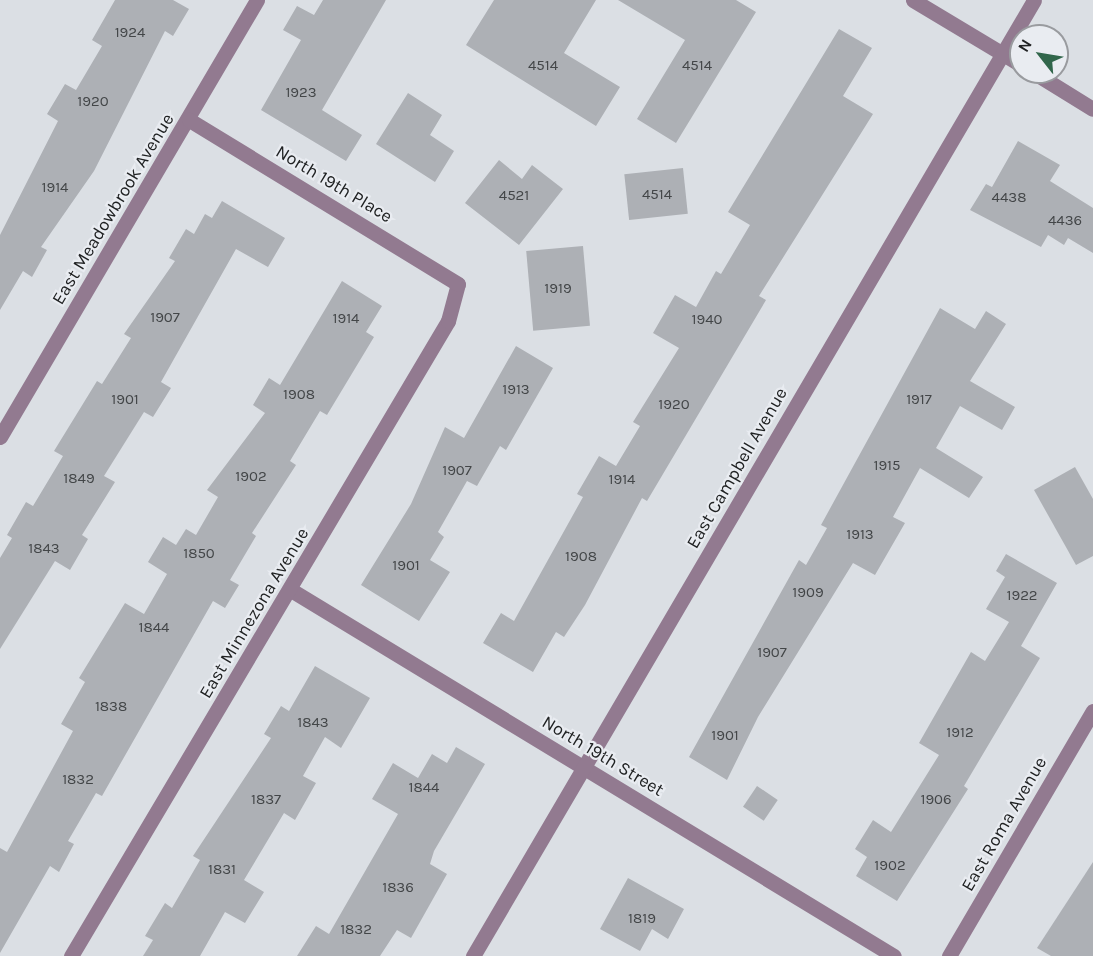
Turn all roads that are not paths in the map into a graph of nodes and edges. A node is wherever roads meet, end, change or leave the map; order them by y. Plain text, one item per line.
1 (257, 0) edge
2 (913, 0) edge
3 (1034, 0) edge
4 (1003, 54) junction
5 (1009, 58) edge
6 (1053, 84) edge
7 (1093, 108) edge
8 (189, 120) junction
9 (458, 284) joint
10 (0, 437) edge
11 (291, 590) junction
12 (1093, 711) edge
13 (585, 768) junction
14 (71, 956) edge
15 (473, 956) edge
16 (894, 956) edge
17 (949, 956) edge

1 - 8 street, East Meadowbrook Avenue
2 - 4 street
3 - 4 street, East Campbell Avenue
4 - 5 street
4 - 13 street, East Campbell Avenue
6 - 7 street
8 - 9 street, North 19th Place
8 - 10 street, East Meadowbrook Avenue
9 - 11 street, East Minnezona Avenue
11 - 13 street, North 19th Street
11 - 14 street, East Minnezona Avenue
12 - 17 street, East Roma Avenue
13 - 15 street, East Campbell Avenue
13 - 16 street, North 19th Street

